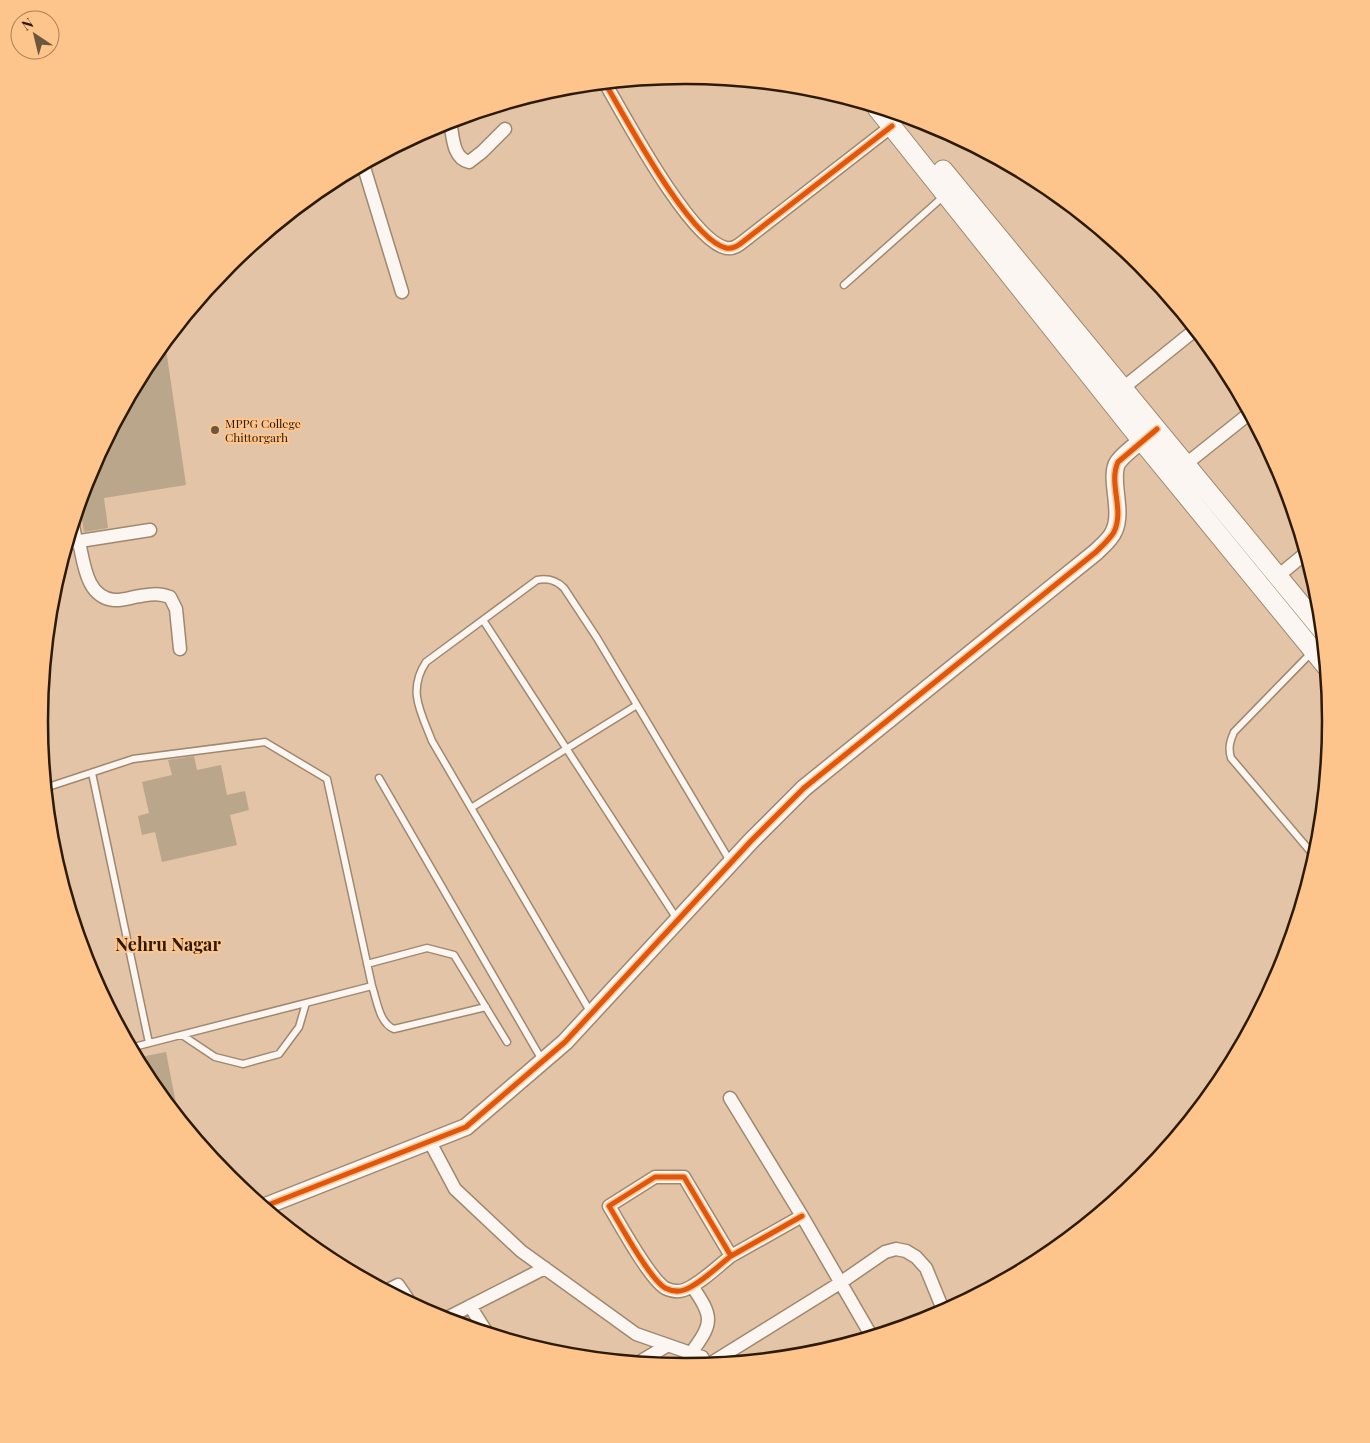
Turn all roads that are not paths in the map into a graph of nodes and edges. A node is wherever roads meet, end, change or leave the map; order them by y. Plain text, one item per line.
1 (608, 88) edge
2 (894, 120) edge
3 (452, 129) edge
4 (504, 129) dead end
5 (365, 170) edge
6 (946, 194) junction
7 (844, 285) dead end
8 (402, 292) dead end
9 (1191, 333) edge
10 (1124, 388) junction
11 (1245, 417) edge
12 (1157, 429) junction
13 (1142, 441) junction
14 (1186, 464) junction
15 (150, 530) dead end
16 (73, 543) edge
17 (1301, 557) edge
18 (1278, 576) junction
19 (483, 620) junction
20 (1314, 620) edge
21 (180, 650) dead end
22 (1313, 651) junction
23 (1319, 658) edge
24 (637, 705) junction
25 (567, 749) junction
26 (92, 773) junction
27 (379, 778) dead end
28 (51, 786) edge
29 (471, 808) junction
30 (1309, 850) edge
31 (731, 862) junction
32 (678, 920) junction
33 (367, 964) junction
34 (372, 986) junction
35 (306, 1003) junction
36 (486, 1007) junction
37 (592, 1014) junction
38 (182, 1035) junction
39 (508, 1042) dead end
40 (149, 1043) junction
41 (137, 1046) edge
42 (542, 1062) junction
43 (730, 1098) dead end
44 (430, 1142) junction
45 (270, 1205) edge
46 (802, 1216) junction
47 (731, 1256) junction
48 (545, 1268) junction
49 (840, 1283) junction
50 (692, 1286) junction
51 (393, 1288) edge
52 (404, 1293) edge
53 (941, 1305) edge
54 (470, 1306) junction
55 (453, 1315) edge
56 (482, 1325) edge
57 (869, 1331) edge
58 (668, 1345) junction
59 (691, 1353) junction
60 (646, 1358) edge
61 (720, 1358) edge
62 (703, 1359) edge

1 - 2 street
2 - 6 main road
2 - 10 main road
3 - 4 street
5 - 8 street
6 - 7 lane
6 - 13 main road
9 - 10 street
10 - 12 main road
11 - 14 street
12 - 13 street
12 - 14 main road
13 - 22 main road
13 - 31 street
14 - 18 main road
15 - 16 street
16 - 21 street
17 - 18 street
18 - 20 main road
19 - 24 lane
19 - 25 lane
19 - 29 lane
22 - 23 main road
22 - 30 lane
24 - 25 lane
24 - 31 lane
25 - 29 lane
25 - 32 lane
26 - 28 lane
26 - 33 lane
26 - 40 lane
27 - 42 lane
29 - 37 lane
31 - 32 street
32 - 37 street
33 - 34 lane
33 - 36 lane
34 - 35 lane
34 - 36 lane
35 - 38 lane
35 - 38 lane
36 - 39 lane
37 - 42 street
38 - 40 lane
40 - 41 lane
42 - 44 street
43 - 46 street
44 - 45 street
44 - 48 street
46 - 47 street
46 - 49 street
47 - 50 street
47 - 50 street
48 - 54 street
48 - 58 street
49 - 53 street
49 - 57 street
49 - 61 street
50 - 59 street
51 - 52 street
54 - 55 street
54 - 56 street
58 - 59 street
58 - 60 street
59 - 62 street

